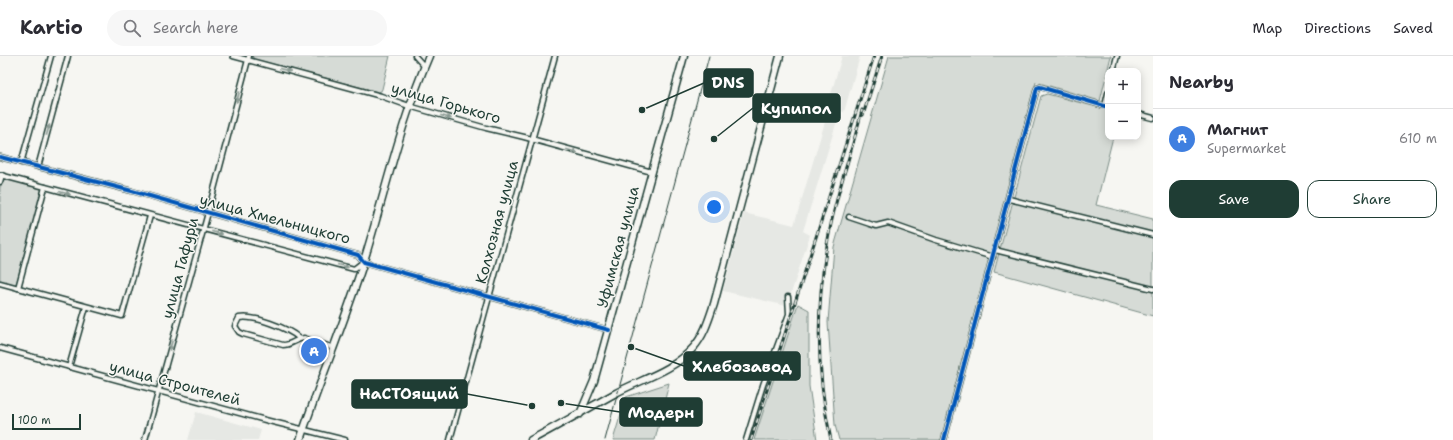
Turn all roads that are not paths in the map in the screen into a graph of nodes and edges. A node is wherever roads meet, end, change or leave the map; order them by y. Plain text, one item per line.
1 (50, 56) edge
2 (68, 56) edge
3 (233, 56) edge
4 (415, 56) edge
5 (429, 56) edge
6 (555, 56) edge
7 (684, 56) edge
8 (780, 56) edge
9 (1117, 56) edge
10 (248, 58) edge
11 (424, 66) junction
12 (1114, 68) edge
13 (409, 106) junction
14 (1105, 106) edge
15 (1141, 115) edge
16 (1153, 118) edge
17 (532, 139) junction
18 (0, 158) edge
19 (22, 163) junction
20 (38, 167) junction
21 (652, 172) junction
22 (1, 175) edge
23 (0, 182) edge
24 (45, 188) junction
25 (1009, 199) junction
26 (207, 214) junction
27 (150, 216) junction
28 (849, 217) dead end
29 (202, 228) junction
30 (1153, 235) edge
31 (995, 250) junction
32 (993, 257) junction
33 (364, 262) junction
34 (0, 283) edge
35 (18, 288) junction
36 (1153, 289) edge
37 (489, 297) junction
38 (788, 297) dead end
39 (86, 307) junction
40 (609, 330) junction
41 (299, 338) junction
42 (0, 348) edge
43 (334, 348) junction
44 (69, 367) junction
45 (158, 391) junction
46 (580, 414) junction
47 (304, 430) junction
48 (145, 440) edge
49 (300, 440) edge
50 (345, 440) edge
51 (450, 440) edge
52 (531, 440) edge
53 (746, 440) edge
54 (944, 440) edge

1 - 19 street
20 -> 2 street
3 - 10 street, улица Горького
4 - 11 street, улица Горького
5 - 11 street
6 - 17 street, Колхозная улица
7 - 21 street, Уфимская улица
8 - 46 street
9 - 12 street
10 -> 13 street, улица Горького
10 -> 26 street, улица Гафури
11 - 13 street
13 -> 17 street, улица Горького
13 - 33 street
14 - 25 street
15 - 16 street
17 -> 21 street, улица Горького
17 - 37 street, Колхозная улица
18 - 19 street, улица Хмельницкого
19 - 20 street, улица Хмельницкого
20 - 26 street, улица Хмельницкого
21 - 40 street, Уфимская улица
22 - 23 street
22 - 24 street, улица Хмельницкого
24 -> 27 street, улица Хмельницкого
24 - 35 street
25 - 30 street
25 - 31 street
26 - 29 street, улица Гафури
26 - 33 street, улица Хмельницкого
27 - 29 street, улица Хмельницкого
27 - 39 street
28 - 32 street
29 -> 33 street, улица Хмельницкого
29 -> 45 street, улица Гафури
31 - 32 street
31 - 36 street
32 - 54 street
33 - 37 street, улица Хмельницкого
33 - 43 street
34 - 35 street
35 - 39 street
37 - 40 street, улица Хмельницкого
37 - 51 street, Колхозная улица
38 - 53 street
39 - 44 street
40 - 46 street, Уфимская улица
41 - 41 street
41 - 43 street
42 - 44 street, улица Строителей
43 - 47 street
44 - 45 street, улица Строителей
45 - 47 street, улица Строителей
45 - 48 street, улица Гафури
46 - 52 street
47 - 49 street
47 - 50 street, улица Строителей

